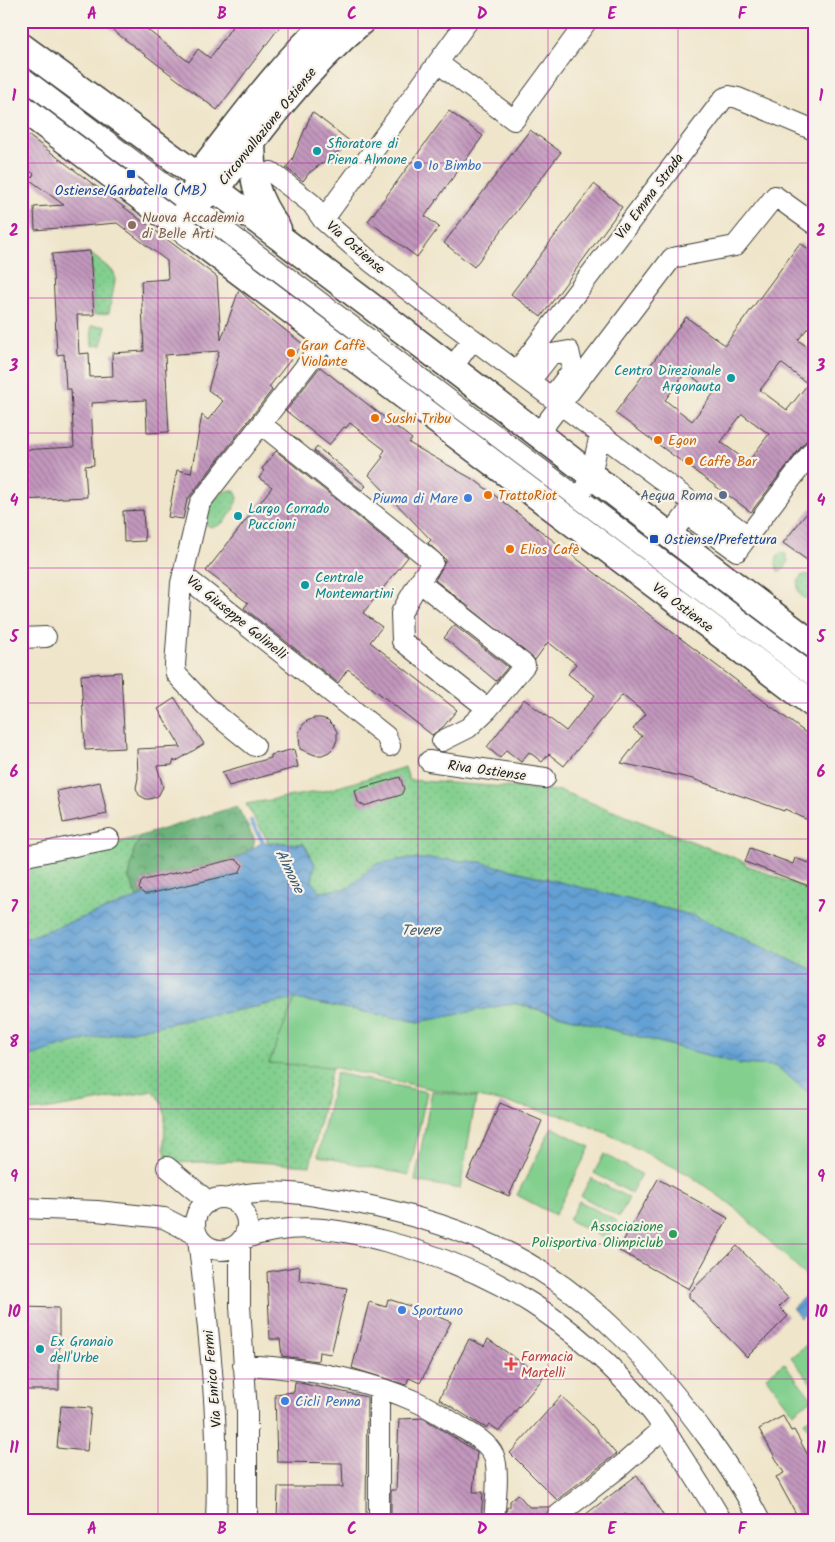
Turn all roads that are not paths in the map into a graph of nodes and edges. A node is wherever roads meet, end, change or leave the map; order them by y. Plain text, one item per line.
1 (329, 21) edge
2 (362, 21) edge
3 (468, 21) edge
4 (587, 21) edge
5 (21, 46) edge
6 (438, 63) junction
7 (21, 76) edge
8 (21, 107) edge
9 (814, 130) edge
10 (252, 141) junction
11 (271, 172) dead end
12 (208, 183) junction
13 (184, 214) junction
14 (323, 220) junction
15 (814, 224) edge
16 (265, 227) junction
17 (233, 236) junction
18 (288, 244) junction
19 (235, 268) junction
20 (328, 337) junction
21 (473, 339) junction
22 (452, 368) junction
23 (523, 376) junction
24 (556, 401) junction
25 (261, 424) junction
26 (538, 434) junction
27 (600, 434) junction
28 (814, 449) edge
29 (585, 487) junction
30 (553, 509) junction
31 (690, 509) junction
32 (669, 536) junction
33 (183, 575) junction
34 (419, 582) junction
35 (696, 586) junction
36 (46, 637) dead end
37 (21, 638) edge
38 (814, 645) edge
39 (814, 676) edge
40 (814, 704) edge
41 (488, 709) junction
42 (442, 741) dead end
43 (256, 746) dead end
44 (390, 746) dead end
45 (429, 761) dead end
46 (545, 778) dead end
47 (109, 839) dead end
48 (21, 857) edge
49 (167, 1168) dead end
50 (229, 1198) junction
51 (203, 1206) junction
52 (21, 1208) edge
53 (164, 1218) junction
54 (197, 1237) junction
55 (242, 1240) junction
56 (243, 1365) junction
57 (379, 1388) junction
58 (664, 1428) junction
59 (558, 1515) dead end
60 (216, 1521) edge
61 (247, 1521) edge
62 (379, 1521) edge
63 (494, 1521) edge
64 (722, 1521) edge
65 (760, 1521) edge

1 - 12 main road, Circonvallazione Ostiense
2 - 10 main road, Circonvallazione Ostiense
3 - 6 street, Via Ostiense
4 - 6 street
5 - 12 main road, Via Ostiense
6 - 14 street, Via Ostiense
7 - 13 street, Via Ostiense
8 - 13 main road, Via Ostiense
9 - 23 street, Via Emma Strada
10 - 12 main road, Circonvallazione Ostiense
10 - 18 main road
11 - 14 street
12 - 13 main road
12 - 16 main road, Via Ostiense
13 - 17 street, Via Ostiense
13 - 19 main road, Via Ostiense
14 - 21 street, Via Ostiense
15 - 24 street
16 - 17 street
16 - 18 main road, Via Ostiense
17 - 19 street
17 - 29 street, Via Ostiense
18 - 22 main road, Via Ostiense
19 - 20 main road, Via Ostiense
20 - 25 street, Via Giuseppe Golinelli
20 - 30 main road, Via Ostiense
21 - 22 street
21 - 23 street, Via Ostiense
22 - 26 main road, Via Ostiense
23 - 24 street, Via Ostiense
23 - 24 street
24 - 26 street
24 - 27 street, Via Ostiense
25 - 33 street, Via Giuseppe Golinelli
25 - 34 street
26 - 29 main road, Via Ostiense
27 - 29 street
27 - 31 street, Via Ostiense
28 - 31 street, Via Ostiense
29 - 30 street
29 - 32 main road, Via Ostiense
29 - 35 street, Via Ostiense
30 - 35 main road, Via Ostiense
31 - 32 street
32 - 35 main road, Via Ostiense
33 - 43 street
33 - 44 street, Via Giuseppe Golinelli
34 - 41 street
34 - 41 street
35 - 38 main road, Via Ostiense
35 - 39 street, Via Ostiense
35 - 40 main road, Via Ostiense
36 - 37 street
41 - 42 street
45 - 46 street, Riva Ostiense
47 - 48 street
49 - 51 street
50 - 51 street
50 - 55 street
50 - 65 street
51 - 53 street
51 - 54 street
52 - 53 street
53 - 54 street
54 - 55 street
54 - 60 street, Via Enrico Fermi
55 - 56 street
55 - 58 street
56 - 57 street
56 - 61 street
57 - 62 street
57 - 63 street
58 - 59 street
58 - 64 street

